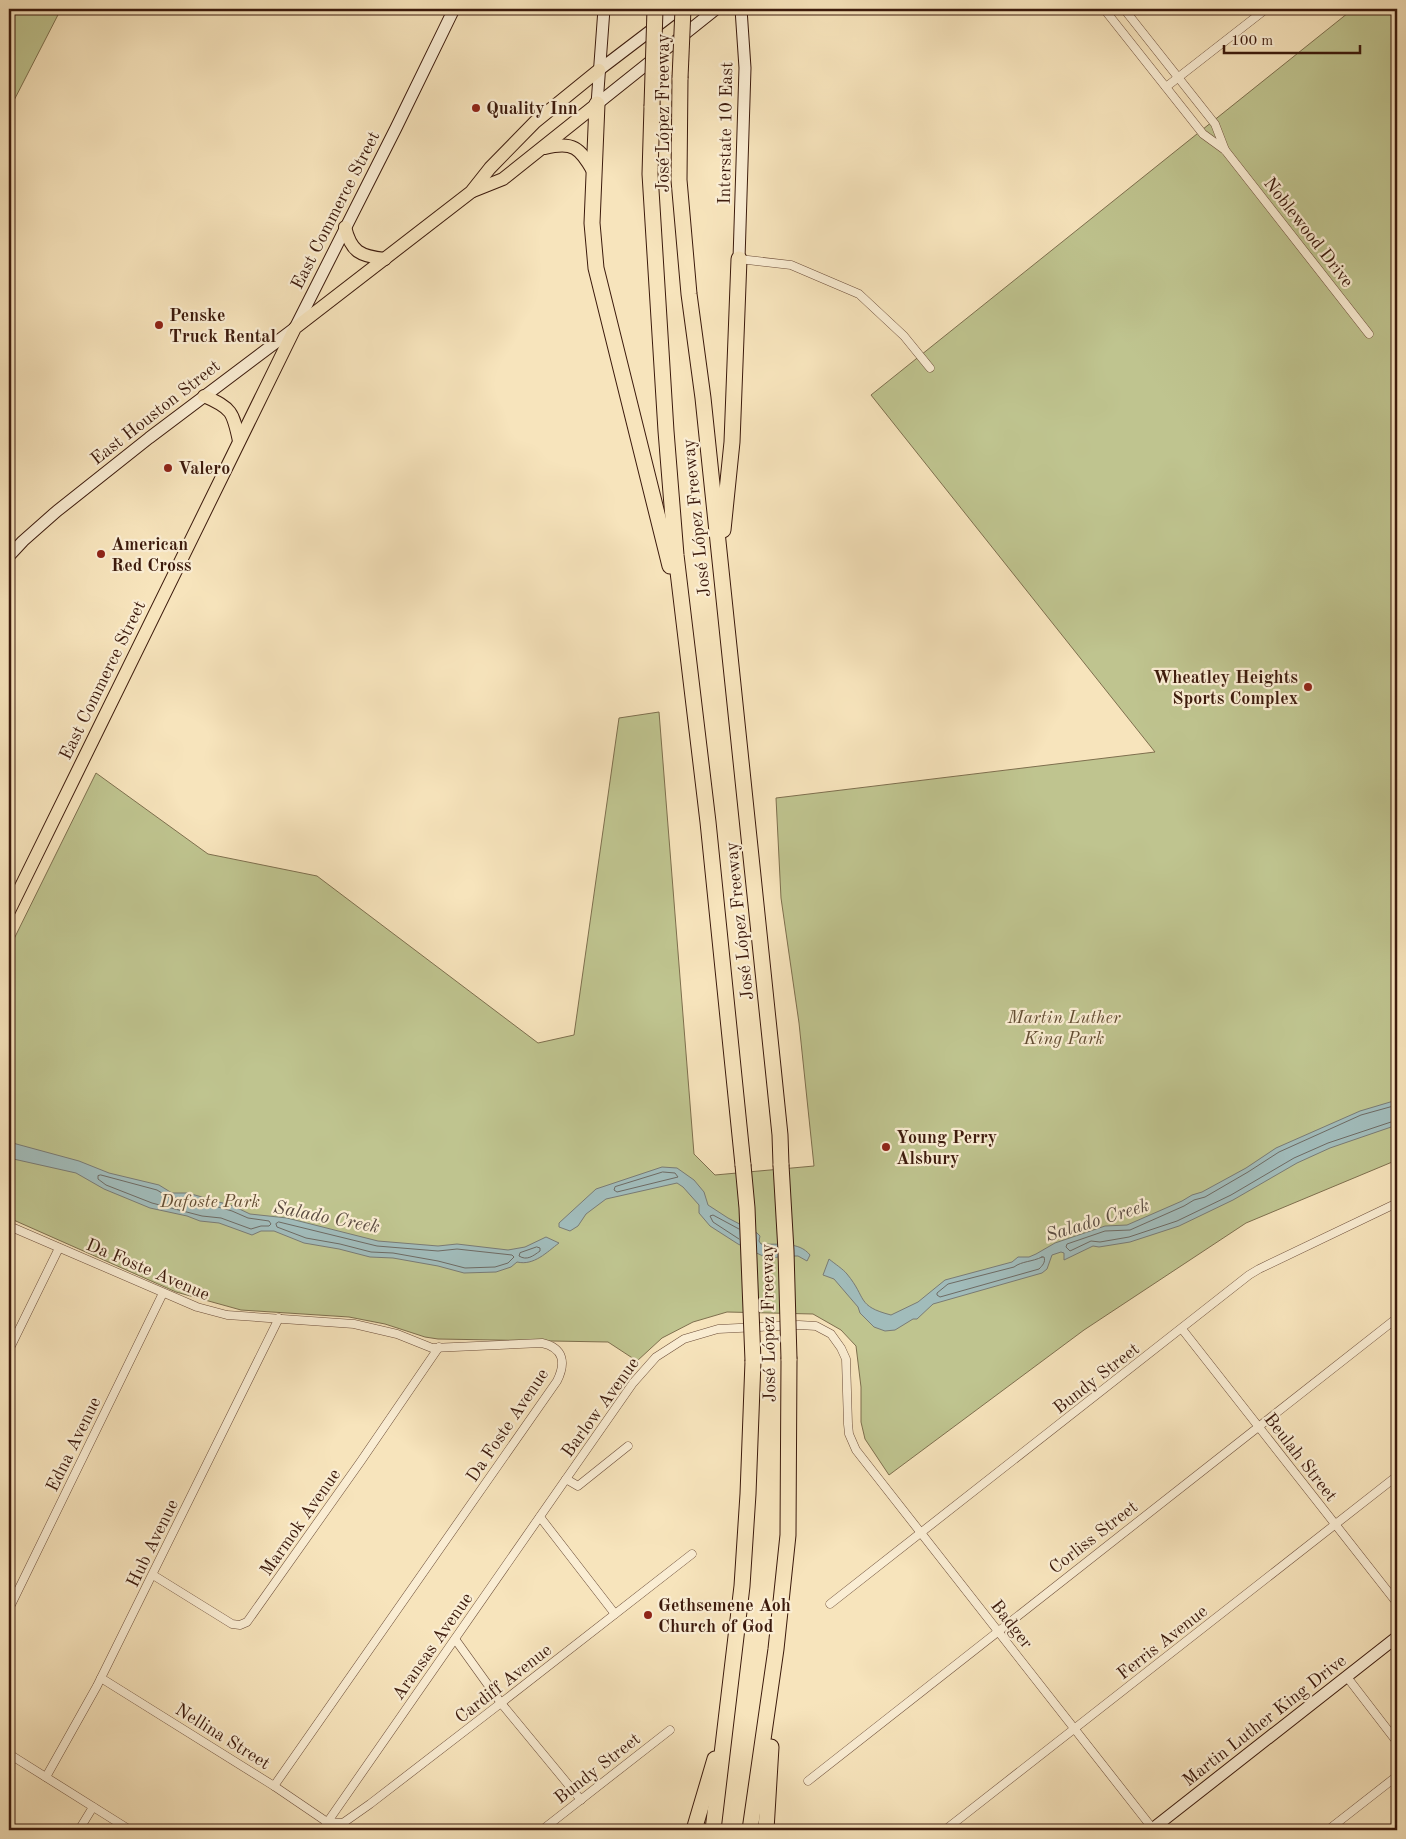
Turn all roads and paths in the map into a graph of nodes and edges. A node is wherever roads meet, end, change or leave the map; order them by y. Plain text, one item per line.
1 (454, 9) edge
2 (604, 9) edge
3 (655, 9) edge
4 (679, 9) edge
5 (683, 9) edge
6 (716, 9) edge
7 (741, 9) edge
8 (1104, 9) edge
9 (1124, 9) edge
10 (1266, 9) edge
11 (599, 70) junction
12 (1178, 77) junction
13 (1166, 87) junction
14 (597, 104) junction
15 (542, 149) junction
16 (1225, 150) junction
17 (593, 172) junction
18 (470, 192) junction
19 (345, 227) junction
20 (385, 259) junction
21 (738, 259) junction
22 (295, 328) junction
23 (1369, 334) dead end
24 (930, 368) dead end
25 (204, 396) junction
26 (239, 441) junction
27 (9, 556) edge
28 (720, 559) junction
29 (684, 626) junction
30 (9, 910) edge
31 (1397, 1203) edge
32 (9, 1226) edge
33 (59, 1248) junction
34 (163, 1293) junction
35 (279, 1318) junction
36 (1397, 1318) edge
37 (1182, 1329) junction
38 (439, 1348) junction
39 (9, 1350) edge
40 (1258, 1427) junction
41 (850, 1437) joint
42 (628, 1446) dead end
43 (1397, 1476) edge
44 (566, 1479) junction
45 (540, 1517) junction
46 (1336, 1524) junction
47 (922, 1532) junction
48 (692, 1554) dead end
49 (153, 1575) junction
50 (1397, 1603) edge
51 (830, 1604) dead end
52 (9, 1609) edge
53 (616, 1614) junction
54 (998, 1630) junction
55 (1397, 1637) edge
56 (456, 1639) junction
57 (776, 1649) junction
58 (1347, 1677) junction
59 (101, 1678) junction
60 (501, 1703) junction
61 (726, 1725) junction
62 (1075, 1729) junction
63 (670, 1730) dead end
64 (1397, 1742) edge
65 (9, 1754) edge
66 (1397, 1776) edge
67 (46, 1777) junction
68 (808, 1781) dead end
69 (274, 1786) junction
70 (581, 1800) junction
71 (92, 1807) junction
72 (327, 1822) junction
73 (79, 1830) edge
74 (130, 1830) edge
75 (322, 1830) edge
76 (542, 1830) edge
77 (694, 1830) edge
78 (713, 1830) edge
79 (750, 1830) edge
80 (766, 1830) edge
81 (945, 1830) edge
82 (1152, 1830) edge
83 (1328, 1830) edge

1 - 19 main road, East Commerce Street
2 - 11 main road
3 - 29 highway, José López Freeway, bridge
4 - 11 main road, East Houston Street
5 - 28 highway, José López Freeway, bridge
6 - 14 main road, East Houston Street
7 - 21 main road, Interstate 10 East
8 - 13 street, Noblewood Drive
9 - 12 street, Noblewood Drive
10 - 12 street
11 - 14 main road
11 - 18 main road, East Houston Street
12 - 13 street
12 - 16 street, Noblewood Drive
13 - 16 street, Noblewood Drive
14 - 15 main road, East Houston Street
14 - 17 highway
15 - 17 main road
15 - 18 main road, East Houston Street
16 - 23 street, Noblewood Drive
17 - 29 highway
18 - 20 main road, East Houston Street
19 - 20 main road
19 - 22 main road, East Commerce Street
20 - 22 main road, East Houston Street
21 - 24 street
21 - 28 highway
22 - 25 main road, East Houston Street
22 - 26 main road, East Commerce Street
25 - 26 main road
25 - 27 main road, East Houston Street
26 - 30 main road, East Commerce Street
28 - 57 highway, José López Freeway, bridge
29 - 61 highway, José López Freeway, bridge
31 - 37 street, Bundy Street
32 - 33 street, Da Foste Avenue
33 - 34 street, Da Foste Avenue
33 - 39 street
34 - 35 street, Da Foste Avenue
34 - 52 street, Edna Avenue
35 - 38 street, Da Foste Avenue
35 - 49 street, Hub Avenue
36 - 40 street, Corliss Street
37 - 40 street, Beulah Street
37 - 47 street, Bundy Street
38 - 49 street, Marmok Avenue
38 - 69 street, Da Foste Avenue
40 - 46 street, Beulah Street
40 - 54 street, Corliss Street
41 - 44 street, Barlow Avenue
41 - 47 street, Badger
42 - 44 street, Barlow Avenue
43 - 46 street, Ferris Avenue
44 - 45 street, Aransas Avenue
45 - 53 street
45 - 56 street, Aransas Avenue
46 - 50 street, Beulah Street
46 - 62 street, Ferris Avenue
47 - 51 street, Bundy Street
47 - 54 street, Badger
48 - 53 street, Cardiff Avenue
49 - 59 street, Hub Avenue
53 - 60 street, Cardiff Avenue
54 - 62 street, Badger
54 - 68 street, Corliss Street
55 - 58 main road, Martin Luther King Drive
56 - 60 street
56 - 72 street, Aransas Avenue
57 - 79 highway, José López Freeway
57 - 80 highway
58 - 64 street
58 - 82 main road, Martin Luther King Drive
59 - 67 street, Hub Avenue
59 - 69 street, Nellina Street
60 - 70 street
60 - 72 street, Cardiff Avenue
61 - 77 highway
61 - 78 highway, José López Freeway
62 - 81 street, Ferris Avenue
62 - 82 street, Badger
63 - 70 street, Bundy Street
65 - 67 street
66 - 83 street
67 - 71 street
69 - 72 street, Nellina Street
70 - 76 street, Bundy Street
71 - 73 street
71 - 74 street
72 - 75 street, Aransas Avenue

